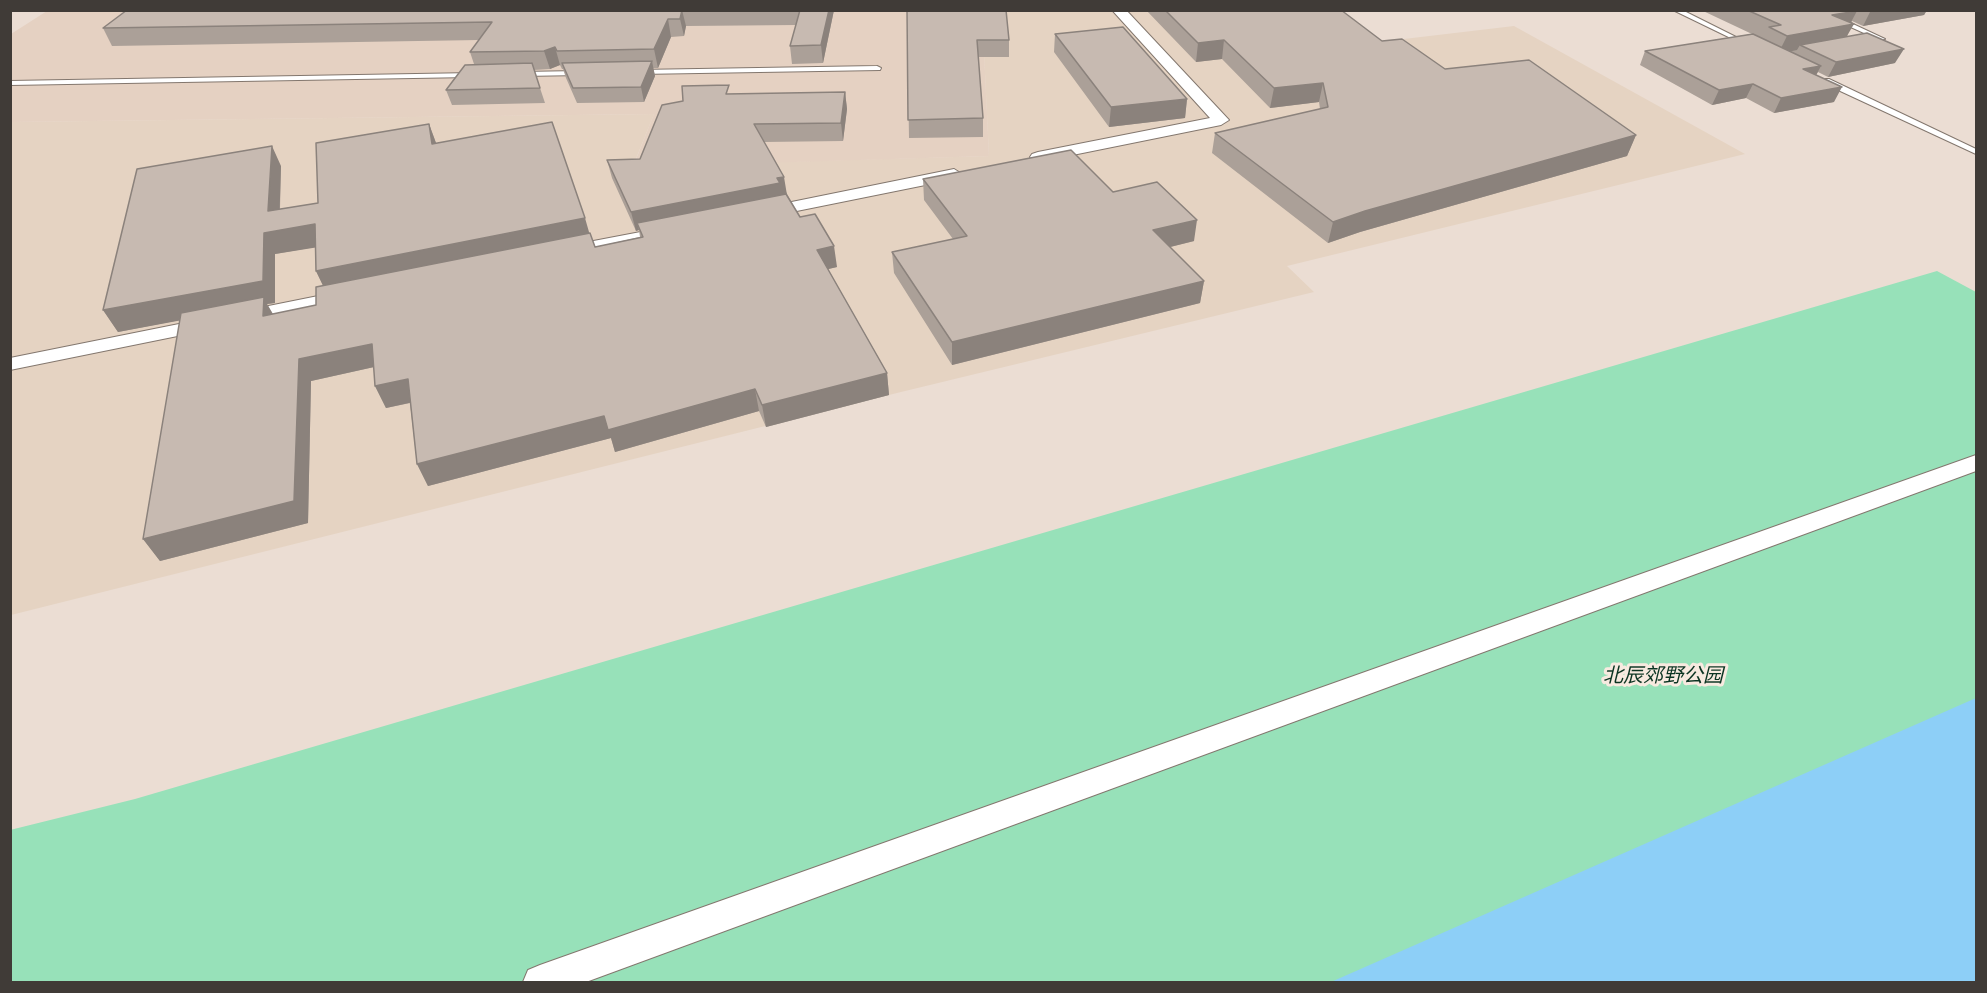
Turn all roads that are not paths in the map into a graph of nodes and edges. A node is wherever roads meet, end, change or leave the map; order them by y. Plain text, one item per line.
1 (1118, 10) edge
2 (1676, 10) edge
3 (1816, 10) edge
4 (1859, 43) edge
5 (1757, 49) edge
6 (877, 68) dead end
7 (628, 72) edge
8 (592, 73) edge
9 (509, 74) edge
10 (486, 75) edge
11 (1819, 78) edge
12 (10, 83) edge
13 (1977, 152) edge
14 (1021, 160) edge
15 (974, 170) edge
16 (739, 217) edge
17 (692, 226) edge
18 (539, 257) edge
19 (363, 293) edge
20 (10, 364) edge
21 (1977, 463) edge
22 (540, 982) edge

1 - 14 street
2 - 5 lane
3 - 4 lane
6 - 7 lane
8 - 9 lane
10 - 12 lane
11 - 13 lane
15 - 16 street
17 - 18 street
19 - 20 street
21 - 22 street

